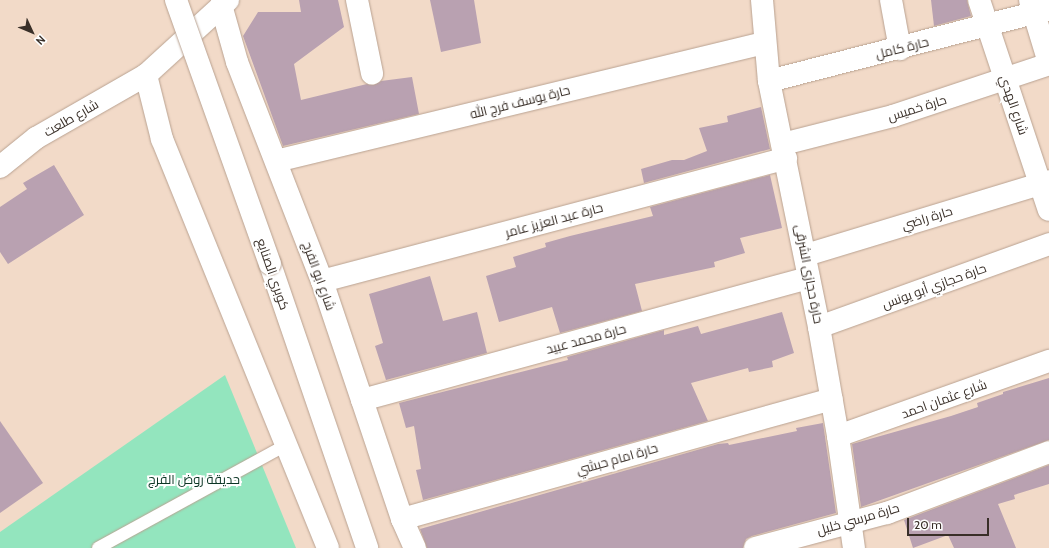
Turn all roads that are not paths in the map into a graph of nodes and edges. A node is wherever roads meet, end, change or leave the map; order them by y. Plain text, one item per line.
1 (176, 0) edge
2 (357, 0) edge
3 (762, 0) edge
4 (891, 0) edge
5 (979, 0) edge
6 (224, 3) edge
7 (1038, 7) edge
8 (988, 26) junction
9 (764, 42) junction
10 (900, 49) junction
11 (1049, 64) edge
12 (372, 73) dead end
13 (146, 76) junction
14 (1005, 80) junction
15 (770, 81) junction
16 (784, 151) junction
17 (276, 161) junction
18 (0, 167) edge
19 (1045, 182) edge
20 (1049, 210) edge
21 (1049, 244) edge
22 (806, 255) junction
23 (809, 278) junction
24 (322, 282) junction
25 (819, 327) junction
26 (1049, 361) edge
27 (362, 400) junction
28 (832, 400) junction
29 (838, 436) junction
30 (286, 445) junction
31 (1049, 452) edge
32 (402, 519) junction
33 (850, 522) junction
34 (98, 548) edge
35 (328, 548) edge
36 (367, 548) edge
37 (415, 548) edge
38 (755, 548) edge
39 (854, 548) edge

1 - 36 street, كوبري الصنايع, bridge
2 - 12 street
3 - 9 street, حارة حجازى الشرقى
4 - 10 street
5 - 8 street, شارع الهدي
6 - 13 street, شارع طلعت
6 - 17 street, شارع ابو الفرج
7 - 8 street, حارة كامل
7 - 11 street
8 - 10 street, حارة كامل
8 - 14 street, شارع الهدي
9 - 15 street, حارة حجازى الشرقى
9 - 17 street, حارة يوسف فرج الله
10 - 15 street, حارة كامل
11 - 14 street, حارة خميس
13 - 18 street, شارع طلعت
13 - 30 street
14 - 16 street, حارة خميس
14 - 19 street, شارع الهدي
15 - 16 street, حارة حجازى الشرقى
16 - 22 street, حارة حجازى الشرقى
16 - 24 street, حارة عبد العزيز عامر
17 - 24 street, شارع ابو الفرج
19 - 20 street, شارع الهدي
19 - 22 street, حارة راضي
21 - 25 street, حارة حجازي أبو يونس
22 - 23 street, حارة حجازى الشرقى
23 - 25 street, حارة حجازى الشرقى
23 - 27 street, حارة محمد عبيد
24 - 27 street, شارع ابو الفرج
25 - 28 street, حارة حجازى الشرقى
26 - 29 street, شارع عثمان احمد
27 - 32 street, شارع ابو الفرج
28 - 29 street, حارة حجازى الشرقى
28 - 32 street, حارة امام حبشي
29 - 33 street, حارة حجازى الشرقى
30 - 34 lane
30 - 35 street
31 - 33 street, حارة مرسي خليل
32 - 37 street, شارع ابو الفرج
33 - 38 street, حارة مرسي خليل
33 - 39 street, حارة حجازى الشرقى

